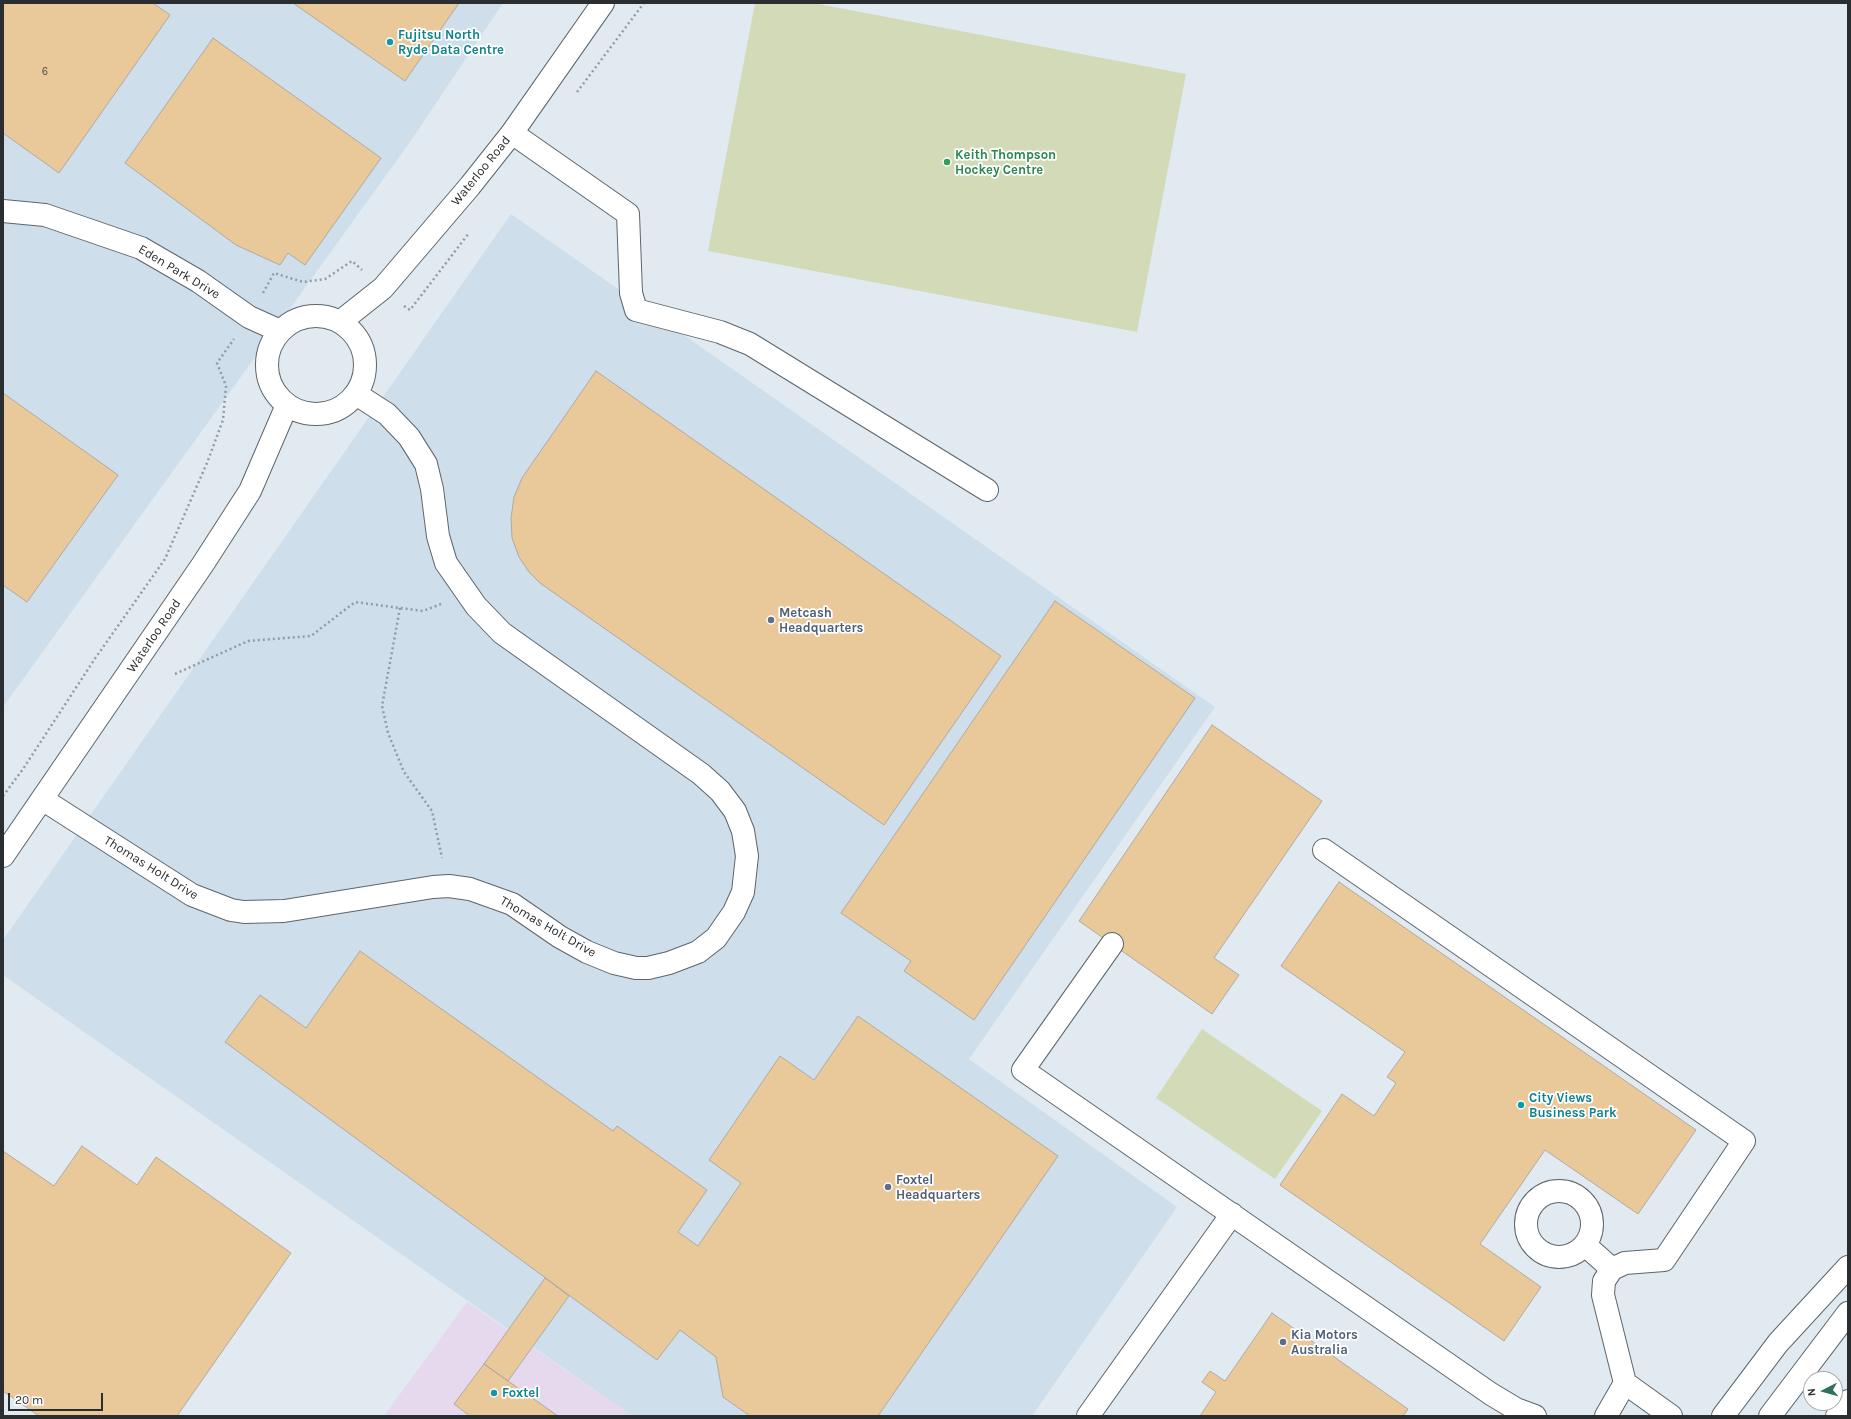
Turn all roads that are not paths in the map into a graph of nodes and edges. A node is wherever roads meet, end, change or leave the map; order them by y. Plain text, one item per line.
1 (603, 3) edge
2 (512, 133) junction
3 (3, 211) edge
4 (340, 322) junction
5 (280, 331) junction
6 (356, 394) junction
7 (287, 405) junction
8 (987, 490) dead end
9 (42, 799) junction
10 (1324, 850) dead end
11 (3, 856) edge
12 (1112, 944) dead end
13 (1232, 1214) junction
14 (1585, 1245) dead end
15 (1848, 1266) edge
16 (1612, 1269) junction
17 (1848, 1313) edge
18 (1625, 1383) junction
19 (1848, 1401) edge
20 (1088, 1416) edge
21 (1535, 1416) edge
22 (1606, 1416) edge
23 (1671, 1416) edge
24 (1723, 1416) edge
25 (1770, 1416) edge
26 (1837, 1416) edge

1 - 2 street, Waterloo Road
2 - 4 street, Waterloo Road
2 - 8 street
3 - 5 street, Eden Park Drive
4 - 5 street
4 - 6 street
5 - 7 street
6 - 7 street
6 - 9 street, Thomas Holt Drive
7 - 9 street, Waterloo Road
9 - 11 street, Waterloo Road
10 - 16 street
12 - 13 street
13 - 20 street
13 - 21 street
14 - 16 street
15 - 24 street
16 - 18 street
17 - 25 street
18 - 22 street
18 - 23 street
19 - 26 street

